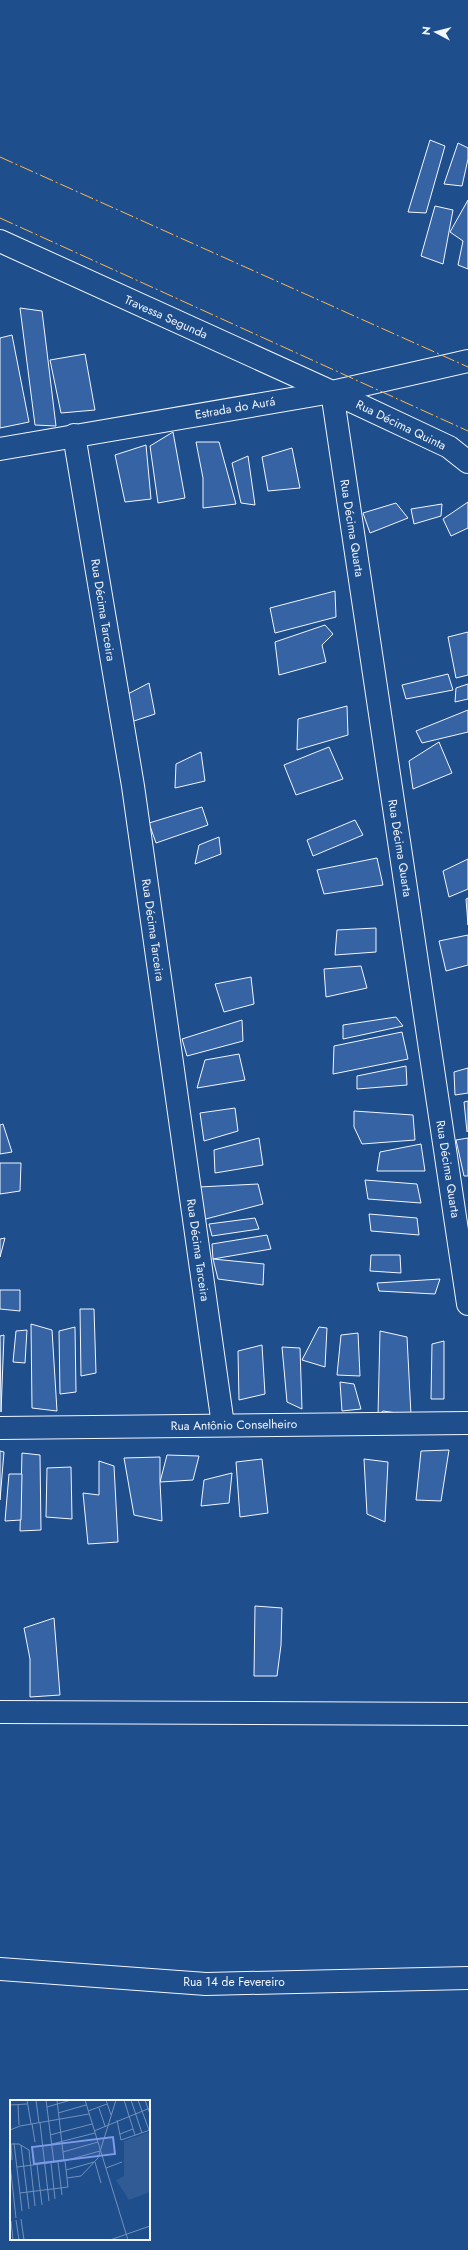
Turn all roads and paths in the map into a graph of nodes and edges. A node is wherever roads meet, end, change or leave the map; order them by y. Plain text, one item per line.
1 (0, 241) edge
2 (468, 361) edge
3 (332, 392) junction
4 (74, 435) junction
5 (0, 449) edge
6 (468, 462) edge
7 (468, 1304) edge
8 (468, 1423) edge
9 (223, 1425) junction
10 (0, 1428) edge
11 (0, 1712) edge
12 (468, 1714) edge
13 (0, 1969) edge
14 (468, 1978) edge

1 - 3 street, Travessa Segunda
2 - 3 street, Estrada do Aurá
3 - 4 street, Estrada do Aurá
3 - 6 street, Rua Décima Quinta
3 - 7 street, Rua Décima Quarta
4 - 5 street, Estrada do Aurá
4 - 9 street, Rua Décima Tarceira
8 - 9 street, Rua Antônio Conselheiro
9 - 10 street, Rua Antônio Conselheiro
11 - 12 street
13 - 14 street, Rua 14 de Fevereiro

